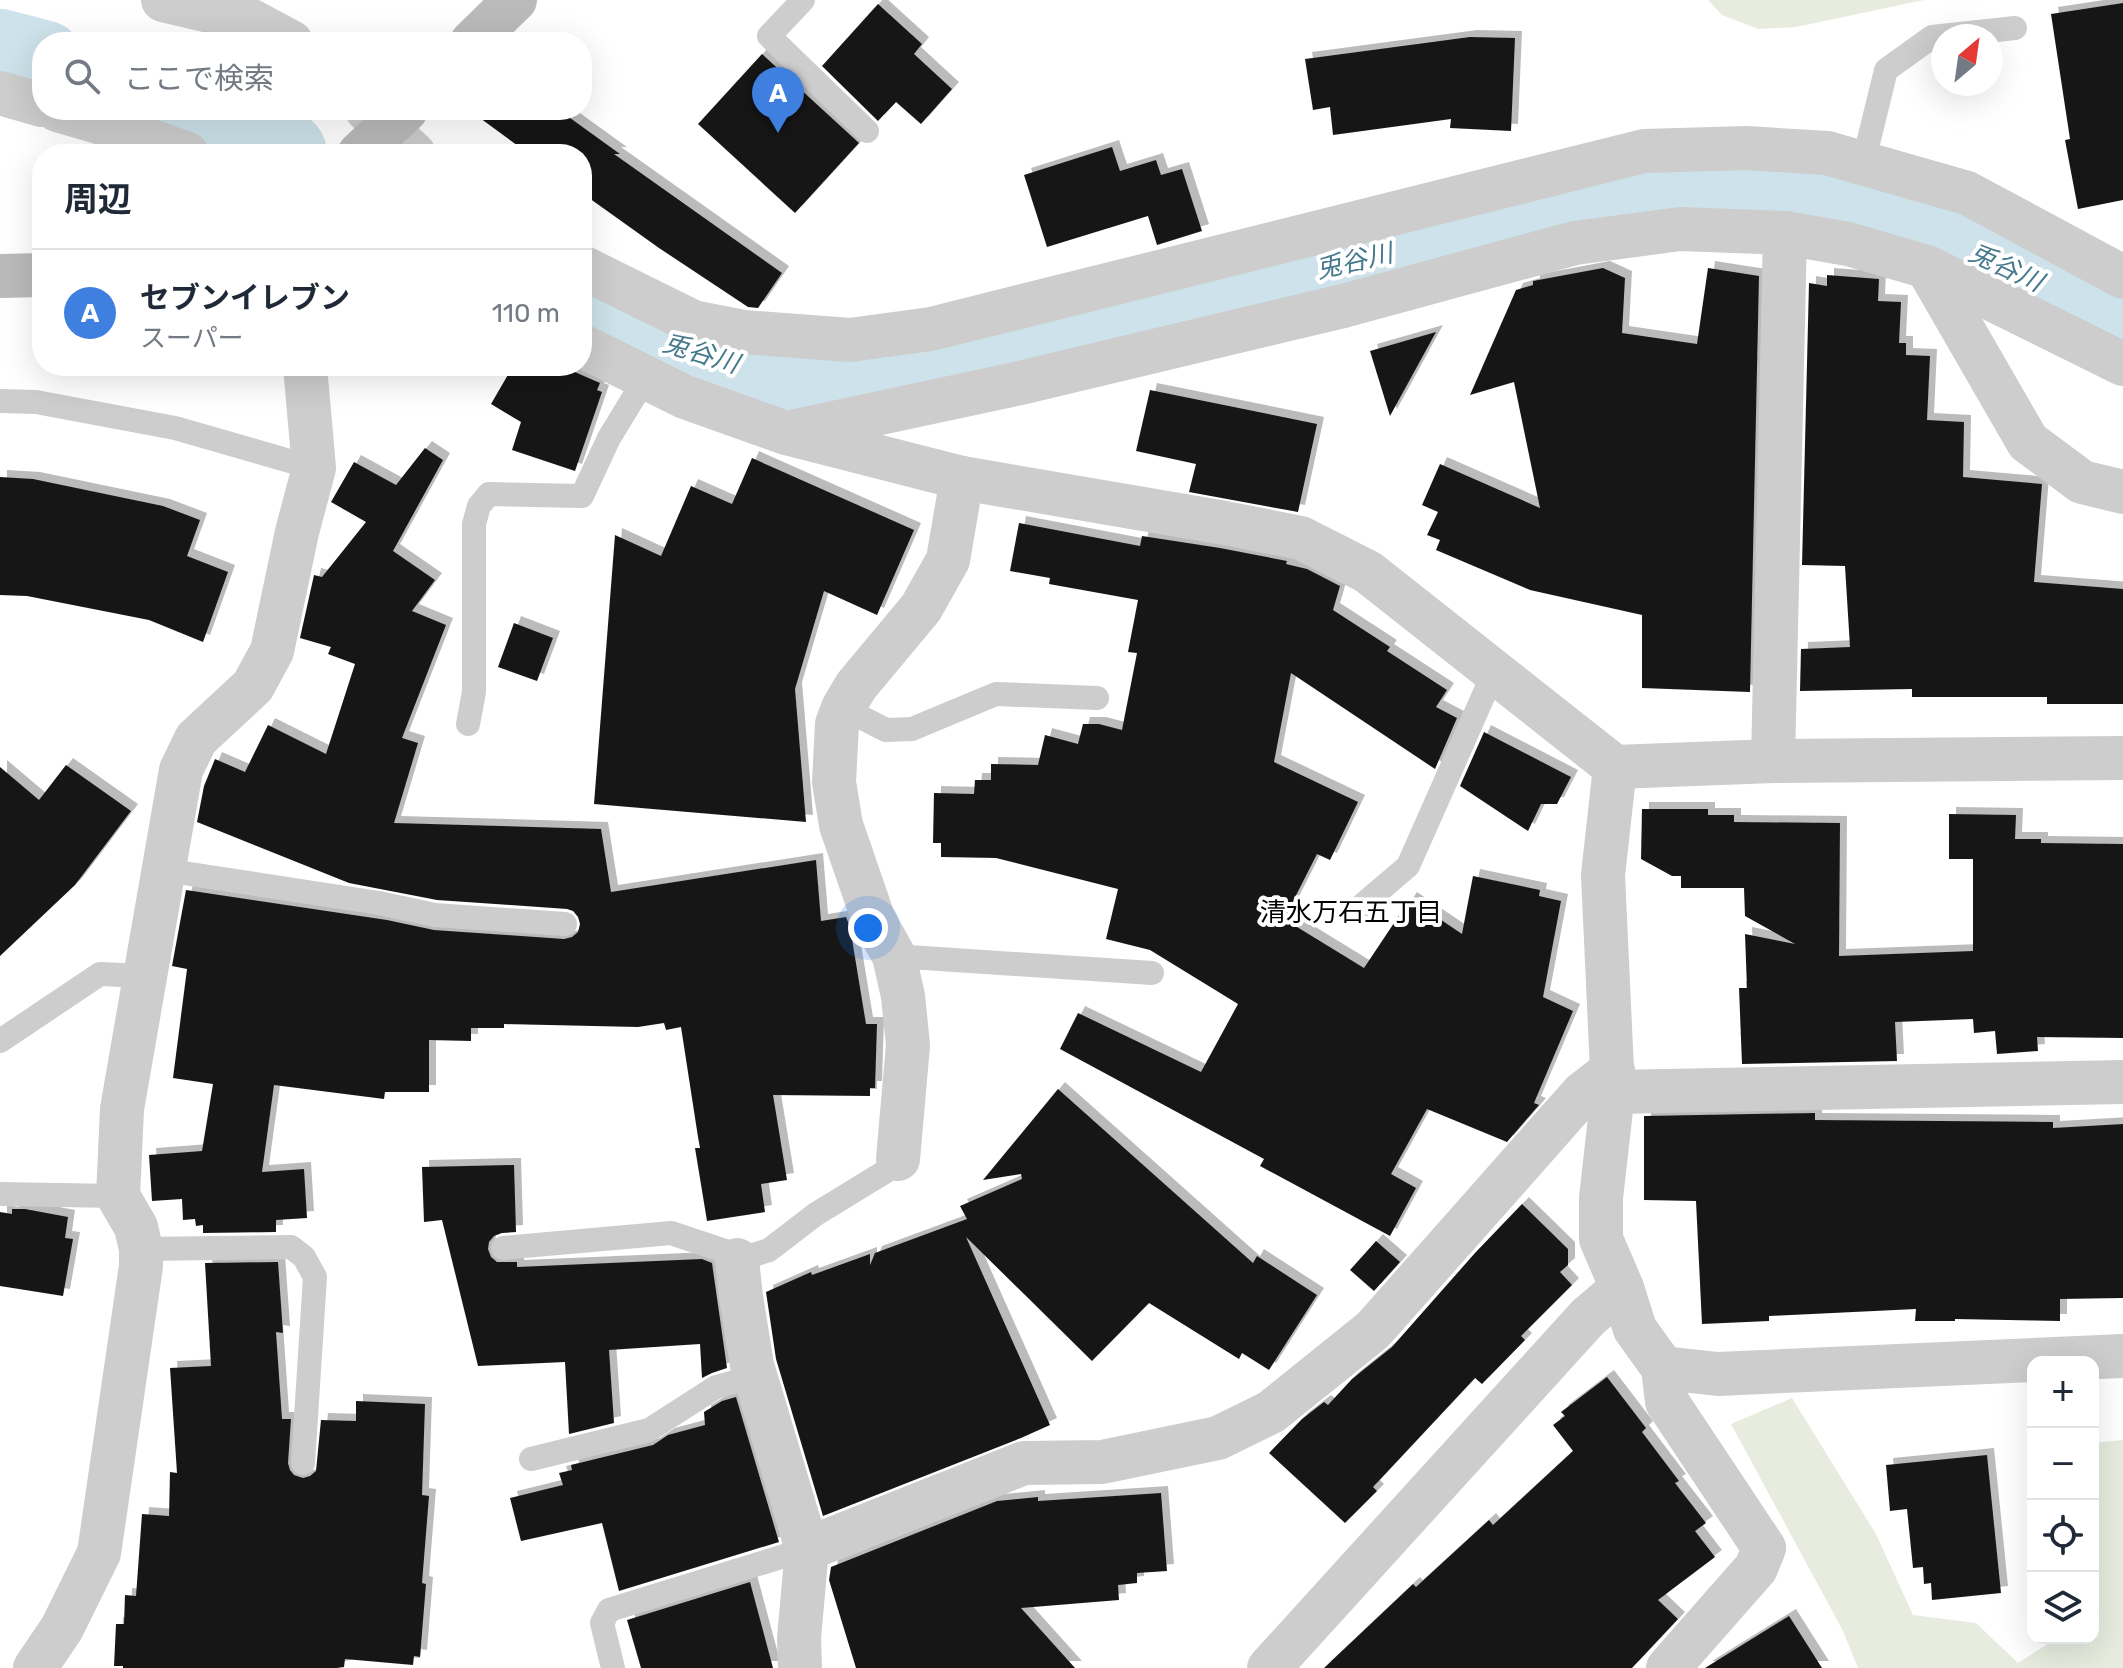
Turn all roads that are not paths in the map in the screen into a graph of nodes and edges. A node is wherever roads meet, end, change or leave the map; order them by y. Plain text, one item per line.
1 (163, 0) edge
2 (515, 0) edge
3 (803, 0) edge
4 (2015, 28) dead end
5 (272, 32) edge
6 (482, 32) edge
7 (0, 93) edge
8 (32, 102) edge
9 (91, 120) edge
10 (867, 131) dead end
11 (160, 144) edge
12 (1863, 164) junction
13 (1785, 233) junction
14 (1927, 267) junction
15 (592, 272) edge
16 (32, 275) edge
17 (0, 276) edge
18 (2123, 277) edge
19 (592, 351) edge
20 (2123, 364) edge
21 (306, 376) edge
22 (645, 379) junction
23 (0, 401) edge
24 (786, 433) junction
25 (314, 468) junction
26 (962, 478) junction
27 (2123, 492) edge
28 (1494, 672) junction
29 (1097, 698) dead end
30 (843, 708) junction
31 (468, 724) dead end
32 (2123, 758) edge
33 (1773, 761) junction
34 (1615, 767) junction
35 (164, 870) junction
36 (1353, 913) dead end
37 (565, 924) dead end
38 (894, 956) junction
39 (1152, 973) dead end
40 (144, 976) junction
41 (0, 1041) edge
42 (1613, 1081) junction
43 (2123, 1082) edge
44 (898, 1159) joint
45 (0, 1194) edge
46 (118, 1196) junction
47 (503, 1248) dead end
48 (141, 1249) junction
49 (737, 1260) junction
50 (1622, 1288) junction
51 (2123, 1356) edge
52 (1663, 1368) junction
53 (756, 1376) junction
54 (531, 1459) dead end
55 (303, 1463) dead end
56 (807, 1549) junction
57 (35, 1668) edge
58 (613, 1668) edge
59 (800, 1668) edge
60 (1269, 1668) edge
61 (1668, 1668) edge

1 - 5 street
2 - 6 street
3 - 10 lane
4 - 12 lane
7 - 8 street
9 - 11 street
12 - 15 street
12 - 18 street
13 - 14 street
13 - 24 street
13 - 33 street
14 - 20 street
14 - 27 street
16 - 17 street
19 - 22 street
21 - 25 street
22 - 24 street
22 - 31 lane
23 - 25 lane
24 - 26 street
25 - 35 street
26 - 28 street
26 - 30 street
28 - 34 street
28 - 36 lane
29 - 30 lane
30 - 38 street
32 - 33 street
33 - 34 street
34 - 42 street
35 - 37 lane
35 - 40 street
38 - 39 lane
38 - 44 street
40 - 41 lane
40 - 46 street
42 - 43 street
42 - 50 street
42 - 56 street
44 - 49 lane
45 - 46 lane
46 - 48 street
47 - 49 lane
48 - 55 lane
48 - 57 street
49 - 53 street
50 - 52 street
50 - 60 street
51 - 52 street
52 - 61 street
53 - 54 lane
53 - 56 street
56 - 58 lane
56 - 59 street

